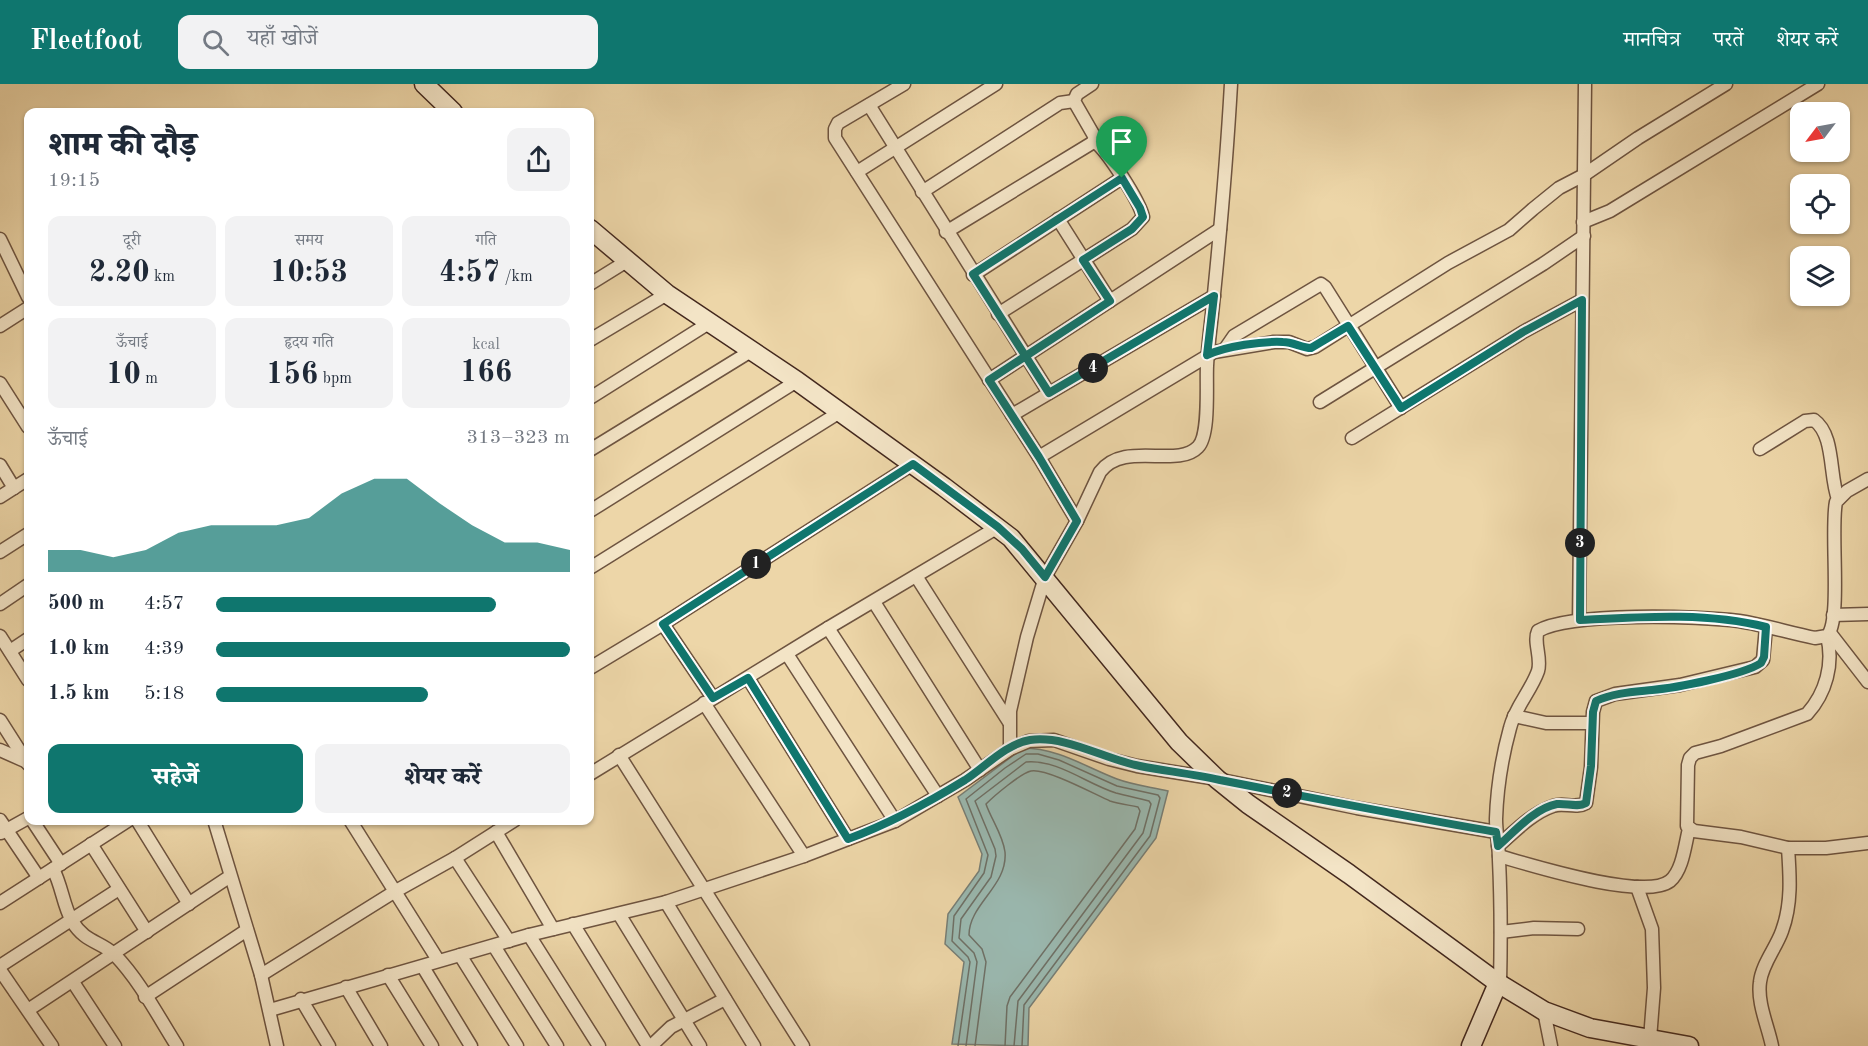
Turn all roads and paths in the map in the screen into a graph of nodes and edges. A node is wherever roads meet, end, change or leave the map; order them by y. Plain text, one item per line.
1 (424, 84) edge
2 (903, 84) edge
3 (996, 84) edge
4 (1092, 84) edge
5 (1232, 84) edge
6 (1585, 84) edge
7 (1726, 84) edge
8 (1818, 84) edge
9 (1074, 101) junction
10 (869, 105) junction
11 (449, 108) edge
12 (1094, 141) junction
13 (895, 148) junction
14 (857, 172) junction
15 (1584, 175) junction
16 (1122, 178) junction
17 (922, 192) junction
18 (1058, 219) junction
19 (1584, 222) junction
20 (1220, 229) junction
21 (594, 232) edge
22 (946, 232) junction
23 (1584, 236) junction
24 (0, 239) edge
25 (1083, 260) junction
26 (627, 261) junction
27 (12, 264) junction
28 (0, 272) edge
29 (973, 274) junction
30 (594, 282) edge
31 (24, 289) edge
32 (667, 294) junction
33 (1214, 296) junction
34 (1582, 300) junction
35 (1110, 301) junction
36 (24, 311) edge
37 (998, 314) junction
38 (709, 323) junction
39 (0, 326) edge
40 (1348, 326) junction
41 (594, 338) edge
42 (1225, 349) junction
43 (752, 351) junction
44 (1207, 355) junction
45 (1025, 357) junction
46 (1376, 368) junction
47 (989, 380) junction
48 (797, 381) junction
49 (0, 383) edge
50 (1049, 393) junction
51 (594, 395) edge
52 (1320, 402) dead end
53 (1401, 408) junction
54 (840, 412) junction
55 (1012, 415) junction
56 (24, 421) edge
57 (1352, 438) dead end
58 (594, 448) edge
59 (1761, 448) dead end
60 (1039, 457) junction
61 (913, 464) junction
62 (0, 465) edge
63 (1868, 478) edge
64 (24, 481) edge
65 (14, 488) junction
66 (0, 497) edge
67 (1838, 499) junction
68 (594, 509) edge
69 (1077, 521) junction
70 (998, 527) junction
71 (24, 537) edge
72 (0, 552) edge
73 (594, 566) edge
74 (916, 576) junction
75 (1045, 577) junction
76 (24, 588) edge
77 (874, 602) junction
78 (0, 603) edge
79 (1868, 614) edge
80 (1833, 615) junction
81 (1580, 620) junction
82 (663, 624) junction
83 (1766, 627) junction
84 (828, 628) junction
85 (1828, 635) junction
86 (0, 636) edge
87 (24, 642) edge
88 (10, 651) junction
89 (787, 654) junction
90 (594, 666) edge
91 (24, 674) edge
92 (748, 678) junction
93 (1868, 682) edge
94 (708, 701) junction
95 (1514, 716) junction
96 (0, 720) edge
97 (1009, 722) junction
98 (1592, 723) junction
99 (1010, 749) junction
100 (0, 750) edge
101 (619, 755) junction
102 (24, 756) edge
103 (24, 760) edge
104 (980, 770) junction
105 (594, 771) edge
106 (1217, 779) junction
107 (938, 796) junction
108 (24, 820) edge
109 (895, 821) junction
110 (35, 825) edge
111 (121, 825) edge
112 (140, 825) edge
113 (214, 825) edge
114 (353, 825) edge
115 (507, 825) edge
116 (2, 828) edge
117 (1689, 829) junction
118 (496, 832) junction
119 (1496, 832) junction
120 (848, 839) junction
121 (1868, 843) edge
122 (91, 844) junction
123 (1788, 848) junction
124 (1499, 851) junction
125 (804, 856) junction
126 (455, 858) junction
127 (57, 867) junction
128 (229, 877) junction
129 (39, 878) junction
130 (1637, 887) junction
131 (119, 889) junction
132 (706, 890) junction
133 (394, 892) junction
134 (666, 902) junction
135 (0, 903) edge
136 (189, 904) junction
137 (619, 914) junction
138 (71, 920) junction
139 (573, 924) junction
140 (553, 929) junction
141 (1578, 929) dead end
142 (247, 930) junction
143 (147, 932) junction
144 (1502, 932) junction
145 (529, 935) junction
146 (509, 941) junction
147 (494, 946) junction
148 (114, 954) junction
149 (460, 955) junction
150 (438, 960) junction
151 (423, 967) junction
152 (0, 968) edge
153 (261, 975) junction
154 (388, 975) junction
155 (73, 982) junction
156 (1499, 983) junction
157 (346, 987) junction
158 (145, 997) junction
159 (301, 999) junction
160 (725, 999) junction
161 (28, 1010) junction
162 (270, 1010) junction
163 (1544, 1011) junction
164 (684, 1020) junction
165 (1650, 1039) junction
166 (1629, 1041) edge
167 (276, 1045) edge
168 (51, 1046) edge
169 (116, 1046) edge
170 (177, 1046) edge
171 (329, 1046) edge
172 (381, 1046) edge
173 (432, 1046) edge
174 (471, 1046) edge
175 (517, 1046) edge
176 (557, 1046) edge
177 (599, 1046) edge
178 (649, 1046) edge
179 (700, 1046) edge
180 (754, 1046) edge
181 (803, 1046) edge
182 (1471, 1046) edge
183 (1551, 1046) edge
184 (1689, 1046) edge
185 (1772, 1046) edge

1 - 11 street
2 - 10 street
3 - 13 street
4 - 9 street
5 - 20 street
6 - 15 street
7 - 15 street
8 - 19 street
9 - 12 street
9 - 17 street
10 - 13 street
10 - 14 street
12 - 16 street
12 - 22 street
13 - 14 street
13 - 17 street
14 - 47 street
15 - 19 street
15 - 40 street
16 - 18 street
16 - 25 street
17 - 22 street
18 - 25 street
18 - 29 street
19 - 23 street
20 - 33 street
20 - 35 street
21 - 26 street
22 - 29 street
23 - 34 street
23 - 46 street
24 - 27 street
25 - 35 street
25 - 37 street
26 - 30 street
26 - 32 street
27 - 28 street
27 - 31 street
29 - 37 street
32 - 38 street
32 - 41 street
33 - 44 street
33 - 50 street
34 - 53 street
34 - 81 street
35 - 45 street
36 - 39 street
37 - 45 street
38 - 43 street
38 - 51 street
40 - 42 street
40 - 42 street
40 - 46 street
42 - 44 street
43 - 48 street
43 - 58 street
44 - 60 street
44 - 69 street
45 - 47 street
45 - 50 street
46 - 52 street
46 - 53 street
47 - 55 street
48 - 54 street
48 - 68 street
49 - 56 street
50 - 55 street
53 - 57 street
54 - 61 street
54 - 73 street
55 - 60 street
59 - 67 street
60 - 69 street
61 - 70 street
61 - 82 street
62 - 65 street
63 - 67 street
64 - 65 street
65 - 66 street
67 - 80 street
69 - 75 street
70 - 74 street
70 - 75 street
71 - 72 street
74 - 77 street
74 - 97 street
75 - 97 street
75 - 106 street
76 - 78 street
77 - 84 street
77 - 104 street
79 - 80 street
80 - 85 street
81 - 83 street
81 - 95 street
82 - 90 street
82 - 94 street
83 - 85 street
83 - 98 street
84 - 89 street
84 - 107 street
85 - 93 street
85 - 117 street
86 - 88 street
87 - 88 street
88 - 91 street
89 - 92 street
89 - 109 street
92 - 94 street
92 - 120 street
94 - 101 street
94 - 125 street
95 - 98 street
95 - 119 street
96 - 102 street
97 - 99 street
98 - 124 street
99 - 104 street
99 - 106 street
100 - 103 street
101 - 105 street
101 - 132 street
104 - 107 street
106 - 119 street
106 - 156 street
107 - 109 street
108 - 116 street
109 - 120 street
110 - 127 street
111 - 122 street
112 - 136 street
113 - 128 street
114 - 133 street
115 - 118 street
116 - 129 street
117 - 123 street
117 - 130 street
118 - 126 street
118 - 140 street
119 - 124 street
120 - 125 street
121 - 123 street
122 - 127 street
122 - 131 street
123 - 185 street
124 - 130 street
124 - 144 street
125 - 132 street
126 - 133 street
126 - 146 street
127 - 129 street
127 - 138 street
128 - 136 street
128 - 142 street
129 - 135 street
130 - 165 street
131 - 138 street
131 - 143 street
132 - 134 street
132 - 181 street
133 - 150 street
133 - 153 street
134 - 137 street
134 - 160 street
136 - 143 street
137 - 139 street
137 - 164 street
138 - 148 street
138 - 152 street
139 - 140 street
139 - 178 street
140 - 145 street
141 - 144 street
142 - 153 street
142 - 158 street
143 - 148 street
144 - 156 street
145 - 146 street
145 - 177 street
146 - 147 street
147 - 149 street
147 - 176 street
148 - 155 street
148 - 158 street
149 - 150 street
149 - 175 street
150 - 151 street
151 - 154 street
151 - 174 street
152 - 161 street
153 - 162 street
154 - 157 street
154 - 173 street
155 - 161 street
155 - 169 street
156 - 163 street
156 - 182 street
157 - 159 street
157 - 172 street
158 - 170 street
159 - 162 street
159 - 171 street
160 - 164 street
160 - 180 street
161 - 168 street
162 - 167 street
163 - 166 street
163 - 183 street
164 - 178 street
164 - 179 street
165 - 166 street
165 - 184 street

